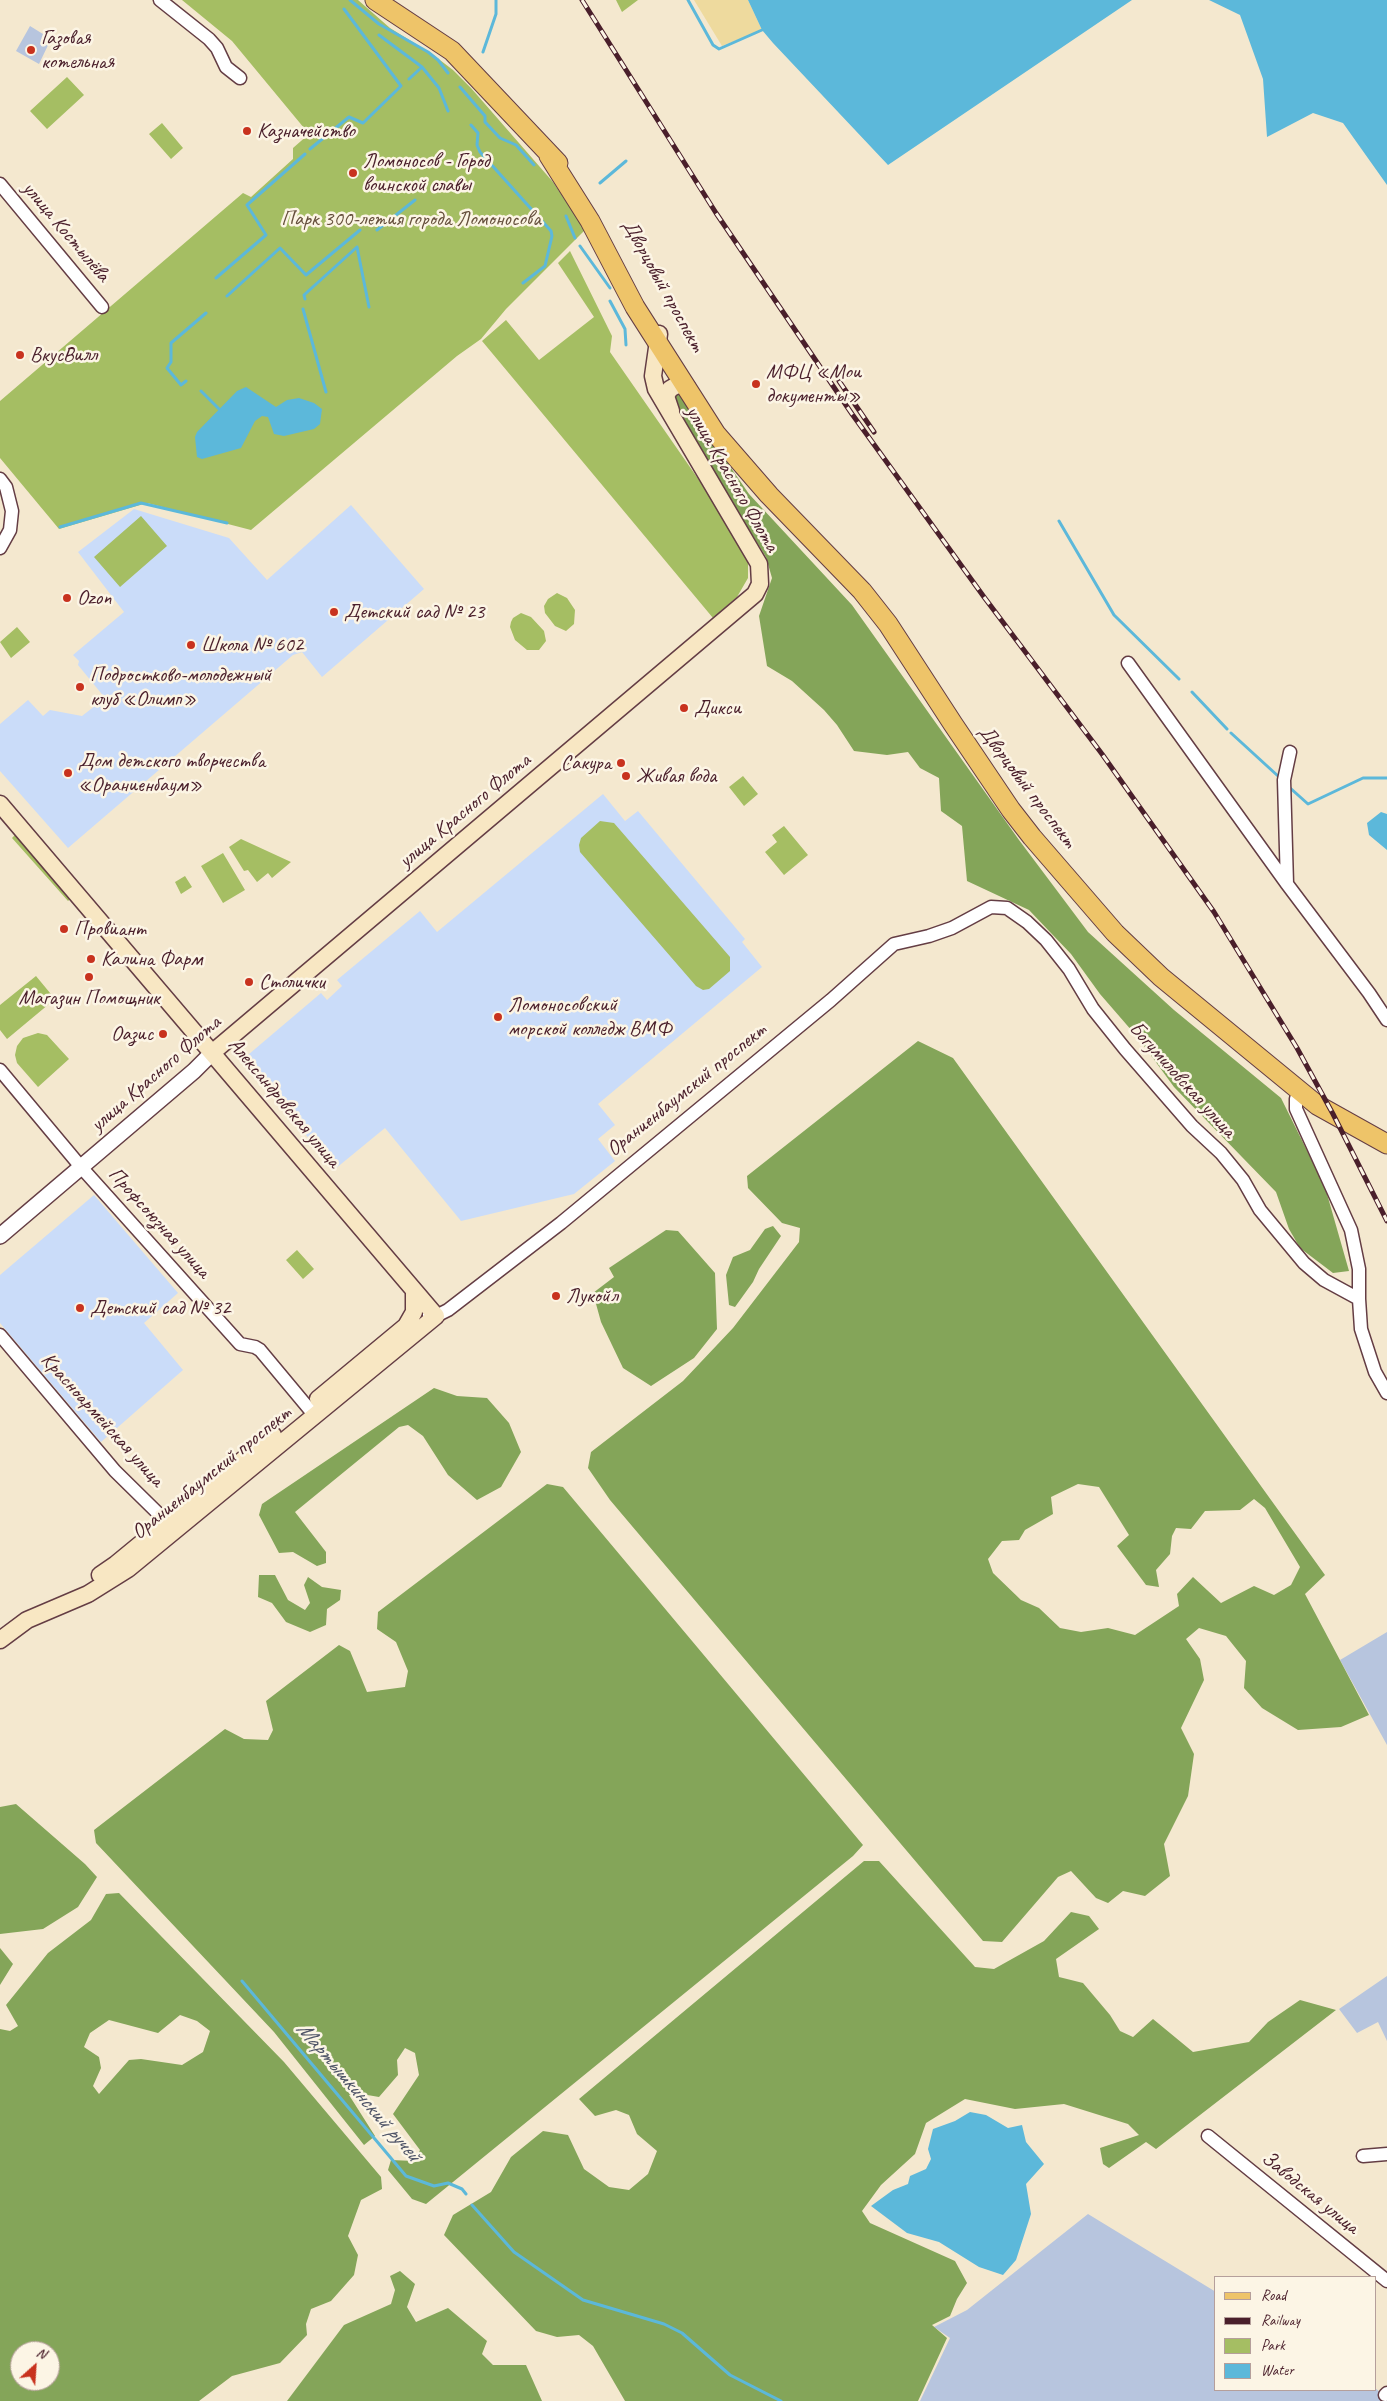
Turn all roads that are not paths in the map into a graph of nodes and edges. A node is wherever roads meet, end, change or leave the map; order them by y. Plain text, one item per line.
1 (160, 0) edge
2 (375, 0) edge
3 (240, 78) dead end
4 (0, 184) edge
5 (102, 307) dead end
6 (660, 344) junction
7 (687, 386) junction
8 (675, 423) junction
9 (728, 446) junction
10 (0, 479) edge
11 (0, 548) edge
12 (1128, 663) dead end
13 (1290, 752) dead end
14 (0, 804) edge
15 (1287, 884) junction
16 (973, 917) joint
17 (1387, 1020) edge
18 (213, 1052) junction
19 (0, 1070) edge
20 (1299, 1090) junction
21 (1387, 1144) edge
22 (81, 1167) junction
23 (0, 1236) edge
24 (414, 1293) junction
25 (1359, 1299) junction
26 (414, 1312) junction
27 (436, 1316) junction
28 (0, 1336) edge
29 (1387, 1393) edge
30 (311, 1412) junction
31 (171, 1526) junction
32 (0, 1631) edge
33 (0, 1640) edge
34 (1208, 2136) dead end
35 (1387, 2154) edge
36 (1363, 2156) dead end
37 (1387, 2281) edge

1 - 3 street
2 - 6 main road, Дворцовый проспект
4 - 5 street, улица Костылёва
6 - 7 main road, Дворцовый проспект
6 - 8 main road, улица Красного Флота
6 - 9 main road, Дворцовый проспект
7 - 8 main road, Дворцовый проспект
7 - 9 main road, Дворцовый проспект
8 - 18 main road, улица Красного Флота
9 - 20 main road, Дворцовый проспект
10 - 11 street
12 - 15 street
13 - 15 street
14 - 18 main road, Александровская улица
15 - 17 street
16 - 25 street, Богумиловская улица
16 - 27 street, Ораниенбаумский проспект
18 - 22 street, улица Красного Флота
18 - 24 main road, Александровская улица
19 - 22 street, Профсоюзная улица
20 - 21 main road, Дворцовый проспект
20 - 25 street
22 - 23 street, улица Красного Флота
22 - 30 street, Профсоюзная улица
24 - 26 main road
24 - 27 main road, Александровская улица
25 - 29 street
26 - 27 street
26 - 30 main road, Ораниенбаумский проспект
27 - 30 main road, Ораниенбаумский проспект
28 - 31 street, Красноармейская улица
30 - 31 main road, Ораниенбаумский проспект
31 - 32 main road, Ораниенбаумский проспект
31 - 33 main road, Ораниенбаумский проспект
34 - 37 street, Заводская улица
35 - 36 street

